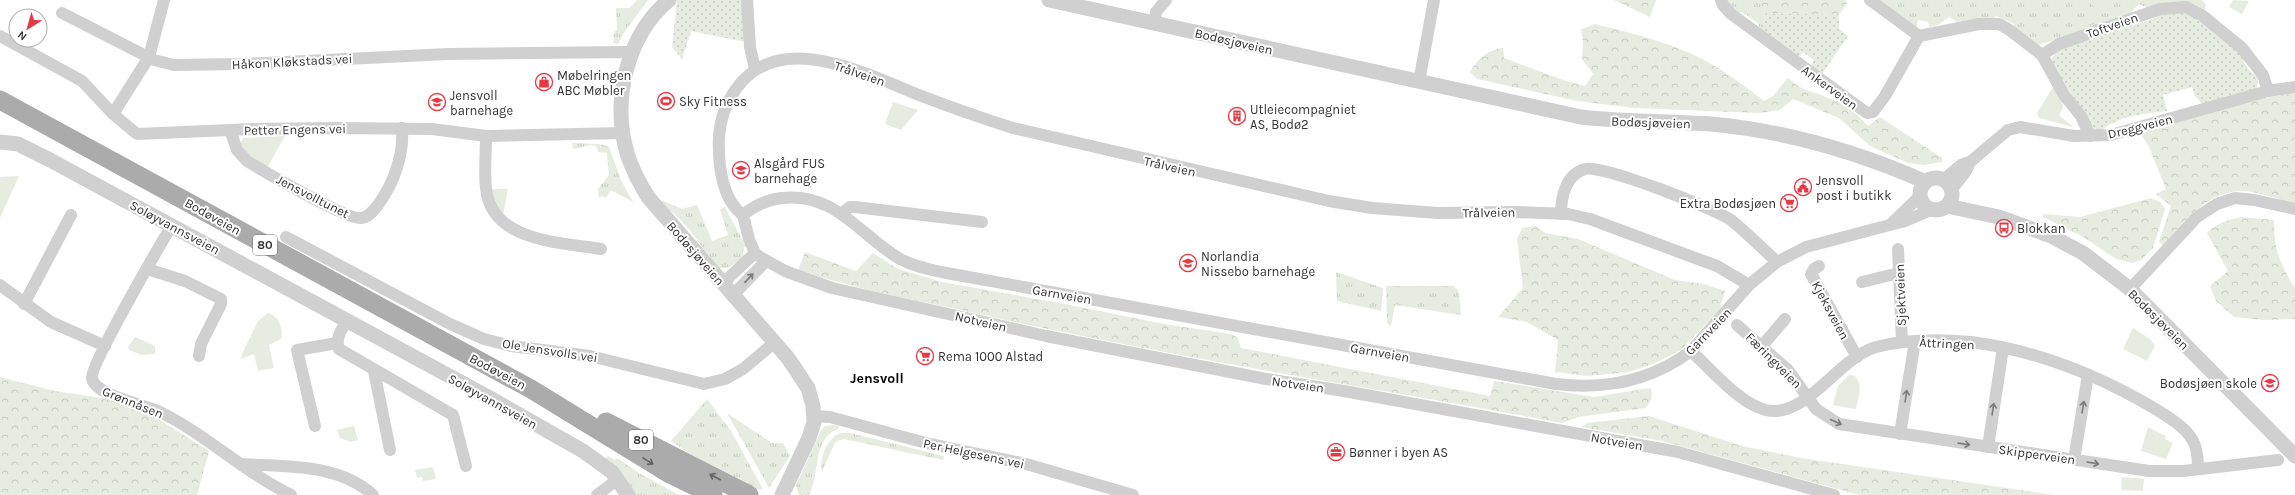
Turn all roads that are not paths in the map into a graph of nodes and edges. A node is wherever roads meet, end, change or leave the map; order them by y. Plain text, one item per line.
1 (164, 0) edge
2 (670, 0) edge
3 (747, 0) edge
4 (1049, 0) edge
5 (1166, 0) edge
6 (1434, 0) edge
7 (1722, 0) edge
8 (1870, 0) edge
9 (62, 13) dead end
10 (1154, 23) junction
11 (0, 36) edge
12 (1920, 36) junction
13 (632, 54) junction
14 (2042, 55) junction
15 (149, 57) junction
16 (755, 68) junction
17 (1419, 82) junction
18 (2295, 87) edge
19 (2268, 91) junction
20 (0, 100) edge
21 (113, 114) junction
22 (402, 128) junction
23 (230, 130) junction
24 (623, 133) junction
25 (486, 136) junction
26 (2090, 136) junction
27 (0, 142) edge
28 (1922, 190) junction
29 (1949, 192) junction
30 (2295, 209) edge
31 (1931, 210) junction
32 (842, 213) junction
33 (1561, 214) junction
34 (71, 215) dead end
35 (743, 215) junction
36 (982, 222) dead end
37 (172, 225) junction
38 (1889, 226) junction
39 (286, 237) dead end
40 (601, 249) dead end
41 (1898, 249) dead end
42 (755, 253) junction
43 (766, 261) junction
44 (1777, 262) junction
45 (1819, 266) dead end
46 (147, 270) junction
47 (1899, 273) junction
48 (1862, 282) dead end
49 (722, 284) junction
50 (0, 285) edge
51 (1748, 285) junction
52 (2130, 289) junction
53 (732, 296) junction
54 (24, 304) junction
55 (1785, 320) dead end
56 (347, 322) junction
57 (1737, 325) dead end
58 (1915, 341) junction
59 (774, 342) junction
60 (1902, 342) junction
61 (336, 344) junction
62 (105, 346) junction
63 (1762, 346) junction
64 (2002, 348) junction
65 (1691, 351) junction
66 (199, 356) dead end
67 (1857, 357) junction
68 (374, 371) junction
69 (2088, 375) junction
70 (531, 389) junction
71 (1807, 398) junction
72 (814, 416) junction
73 (315, 426) dead end
74 (1900, 434) junction
75 (1988, 447) junction
76 (390, 450) dead end
77 (2295, 456) edge
78 (2074, 460) junction
79 (2278, 460) dead end
80 (239, 464) junction
81 (466, 466) dead end
82 (2198, 468) junction
83 (618, 479) junction
84 (291, 495) edge
85 (373, 495) edge
86 (597, 495) edge
87 (628, 495) edge
88 (712, 495) edge
89 (749, 495) edge
90 (782, 495) edge
91 (1134, 495) edge
92 (1834, 495) edge

1 - 15 street
2 - 13 street, Bodøsjøveien
3 - 16 street
4 - 10 street, Bodøsjøveien
5 - 10 street
6 - 17 street
7 - 12 street, Ankerveien
8 - 12 street
9 - 15 street, Håkon Kløkstads vei
10 - 17 street, Bodøsjøveien
11 - 21 street, Petter Engens vei
12 - 14 street
13 - 15 street, Håkon Kløkstads vei
13 - 24 street, Bodøsjøveien
14 - 19 street, Toftveien
14 - 26 street
15 - 21 street
16 - 33 street, Trålveien
16 - 35 street
17 - 28 street, Bodøsjøveien
18 - 19 street, Dreggveien
19 - 26 street, Dreggveien
20 - 70 main road, Bodøveien / 80
21 - 23 street, Petter Engens vei
22 - 23 street, Petter Engens vei
22 - 23 street, Jensvolltunet
22 - 25 street, Petter Engens vei
24 - 25 street, Petter Engens vei
24 - 49 street, Bodøsjøveien
25 - 40 street
26 - 29 street, Dreggveien
27 - 37 street, Soløyvannsveien
28 - 29 street, Bodøsjøveien
28 - 31 street
28 - 38 street, Garnveien
29 - 31 street, Bodøsjøveien
29 - 52 street, Bodøsjøveien
30 - 52 street
31 - 38 street, Garnveien
32 - 35 street, Garnveien
32 - 36 street
32 - 65 street, Garnveien
33 - 44 street
33 - 51 street, Trålveien
34 - 54 street
35 - 42 street
37 - 46 street, Grønnåsen
37 - 56 street, Soløyvannsveien
38 - 44 street, Garnveien
39 - 59 street, Ole Jensvolls vei
41 - 47 street, Sjektveien
42 - 43 street, Notveien
42 - 49 street
53 -> 43 street
43 - 92 street, Notveien
44 - 51 street, Garnveien
45 - 67 street, Kjeksveien
46 - 62 street, Grønnåsen
46 - 66 street
47 - 48 street
47 - 60 street, Sjektveien
49 - 53 street, Bodøsjøveien
50 - 54 street
51 - 65 street, Garnveien
52 - 77 street, Bodøsjøveien
53 - 59 street, Bodøsjøveien
54 - 62 street
55 - 63 street
56 - 61 street
56 - 83 street, Soløyvannsveien
57 - 63 street, Færingveien
58 - 60 street, Åttringen
58 - 64 street, Åttringen
74 -> 58 street
59 - 72 street, Bodøsjøveien
60 - 67 street, Åttringen
61 - 68 street
61 - 73 street
62 - 80 street, Grønnåsen
63 - 71 street, Færingveien
64 - 69 street, Åttringen
75 -> 64 street
65 - 71 street, Åttringen
67 - 71 street, Åttringen
68 - 76 street
68 - 81 street
78 -> 69 street
69 - 82 street, Åttringen
70 -> 88 main road, Bodøveien / 80
89 -> 70 main road, Bodøveien / 80
71 -> 74 street, Skipperveien
72 - 90 street, Bodøsjøveien
72 - 91 street, Per Helgesens vei
74 -> 75 street, Skipperveien
75 - 78 street, Skipperveien
78 -> 82 street, Skipperveien
79 - 82 street, Skipperveien
80 - 84 street, Grønnåsen
80 - 85 street
83 - 86 street
83 - 87 street, Soløyvannsveien

